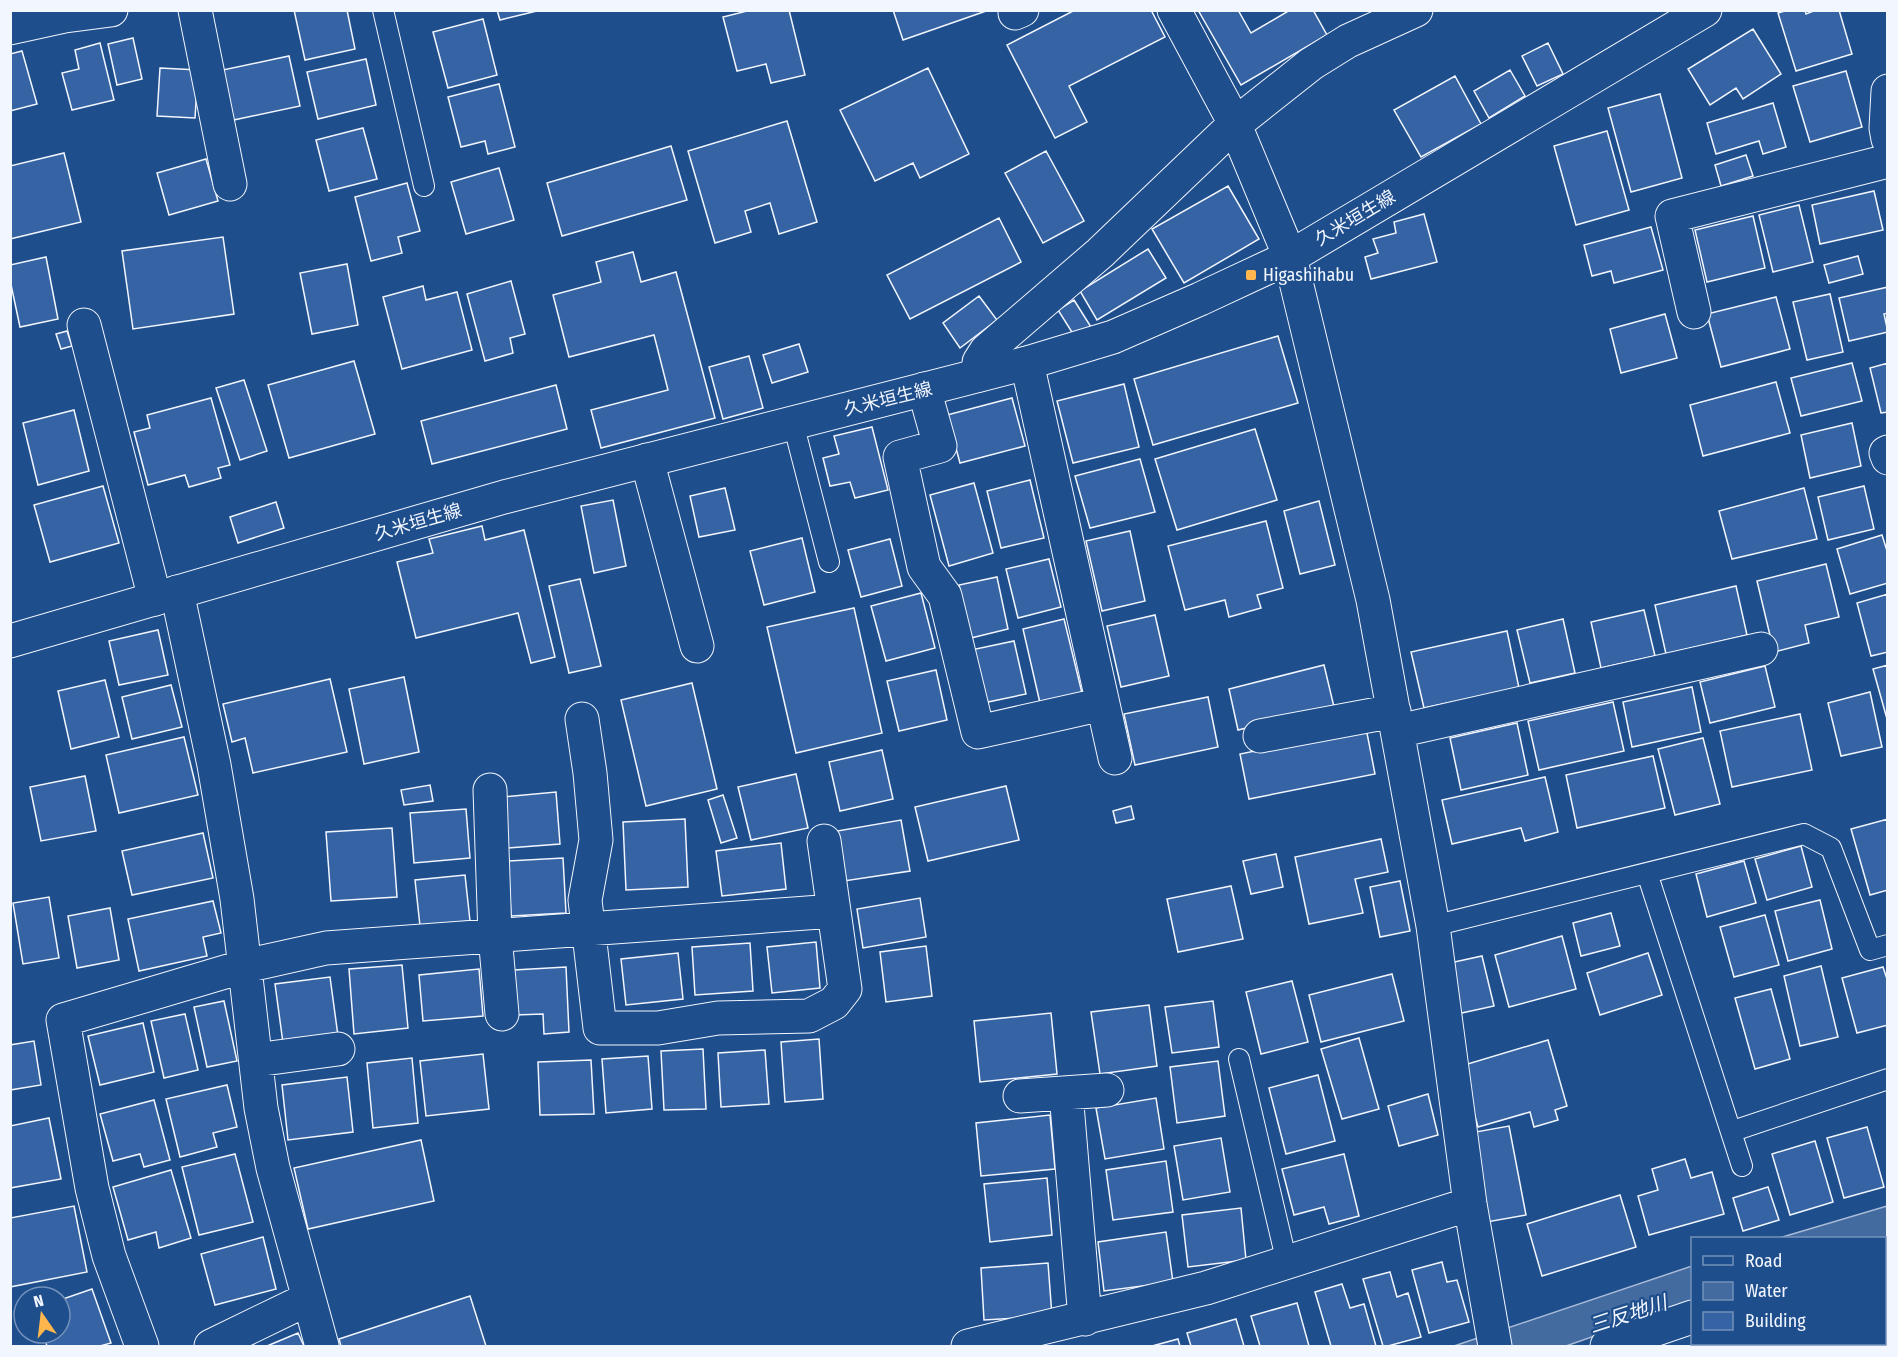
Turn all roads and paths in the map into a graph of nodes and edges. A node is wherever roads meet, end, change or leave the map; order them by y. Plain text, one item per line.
1 (111, 10) edge
2 (195, 10) edge
3 (383, 10) edge
4 (1174, 10) edge
5 (1416, 10) edge
6 (1705, 10) edge
7 (64, 13) edge
8 (10, 28) edge
9 (1887, 91) edge
10 (1234, 125) junction
11 (1887, 139) edge
12 (1887, 161) edge
13 (230, 184) dead end
14 (424, 186) dead end
15 (1290, 257) junction
16 (1694, 312) dead end
17 (84, 325) dead end
18 (1027, 363) junction
19 (979, 375) junction
20 (924, 389) junction
21 (793, 423) junction
22 (1887, 452) edge
23 (1887, 458) edge
24 (647, 460) junction
25 (829, 562) dead end
26 (166, 596) junction
27 (10, 641) edge
28 (697, 646) dead end
29 (1761, 650) dead end
30 (1103, 704) junction
31 (582, 719) dead end
32 (1396, 721) junction
33 (1260, 736) dead end
34 (1115, 758) dead end
35 (490, 790) dead end
36 (824, 841) dead end
37 (1647, 873) junction
38 (834, 911) junction
39 (1433, 926) junction
40 (589, 929) junction
41 (495, 936) junction
42 (1887, 945) edge
43 (245, 966) junction
44 (502, 1014) dead end
45 (338, 1049) dead end
46 (1239, 1059) dead end
47 (256, 1060) junction
48 (1887, 1079) edge
49 (1107, 1090) dead end
50 (1066, 1093) junction
51 (1020, 1096) dead end
52 (1733, 1131) junction
53 (1742, 1166) dead end
54 (1470, 1204) junction
55 (1287, 1263) junction
56 (308, 1299) junction
57 (1691, 1317) edge
58 (1085, 1319) junction
59 (1493, 1336) edge
60 (215, 1346) edge
61 (142, 1347) edge
62 (322, 1347) edge
63 (968, 1347) edge
64 (1607, 1347) edge

1 - 7 street
2 - 13 street
3 - 14 lane
4 - 10 street
5 - 10 street
6 - 15 street, 久米垣生線
7 - 8 street
9 - 11 street
10 - 15 street
10 - 19 street
12 - 16 street
15 - 18 street, 久米垣生線
15 - 32 street
17 - 26 street
18 - 19 street, 久米垣生線
18 - 30 street
19 - 20 street, 久米垣生線
20 - 21 street, 久米垣生線
20 - 30 street
21 - 24 street, 久米垣生線
21 - 25 lane
22 - 23 street
24 - 26 street, 久米垣生線
24 - 28 street
26 - 27 street, 久米垣生線
26 - 43 street
29 - 32 street
30 - 34 street
31 - 40 street
32 - 33 street
32 - 39 street
35 - 41 street
36 - 38 street
37 - 39 lane
37 - 42 lane
37 - 52 lane
38 - 40 street
38 - 40 street
39 - 54 street
40 - 41 street
41 - 43 street
41 - 44 street
43 - 47 street
43 - 61 street
45 - 47 street
46 - 55 lane
47 - 56 street
48 - 52 lane
49 - 50 street
50 - 51 street
50 - 58 street
52 - 53 lane
54 - 55 street
54 - 59 street
55 - 58 street
56 - 60 street
56 - 62 street
57 - 64 street
58 - 63 street

